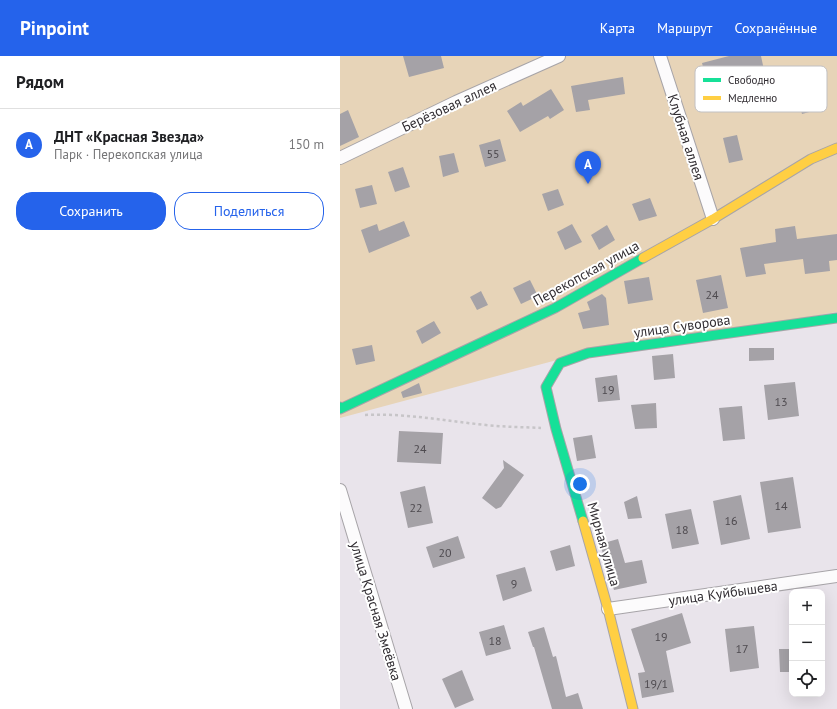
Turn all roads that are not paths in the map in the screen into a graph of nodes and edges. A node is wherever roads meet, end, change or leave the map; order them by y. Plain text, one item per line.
1 (559, 56) edge
2 (660, 56) edge
3 (837, 148) edge
4 (340, 158) edge
5 (713, 219) junction
6 (837, 318) edge
7 (546, 388) joint
8 (340, 408) edge
9 (340, 490) edge
10 (837, 576) edge
11 (608, 609) junction
12 (406, 709) edge
13 (633, 709) edge

1 - 4 street, Берёзовая аллея
2 - 5 street, Клубная аллея
3 - 5 street, Перекопская улица
5 - 8 street, Перекопская улица
6 - 7 street, улица Суворова
7 - 11 street, Мирная улица
9 - 12 street, улица Красная Змеёвка
10 - 11 street, улица Куйбышева
11 - 13 street, Мирная улица

